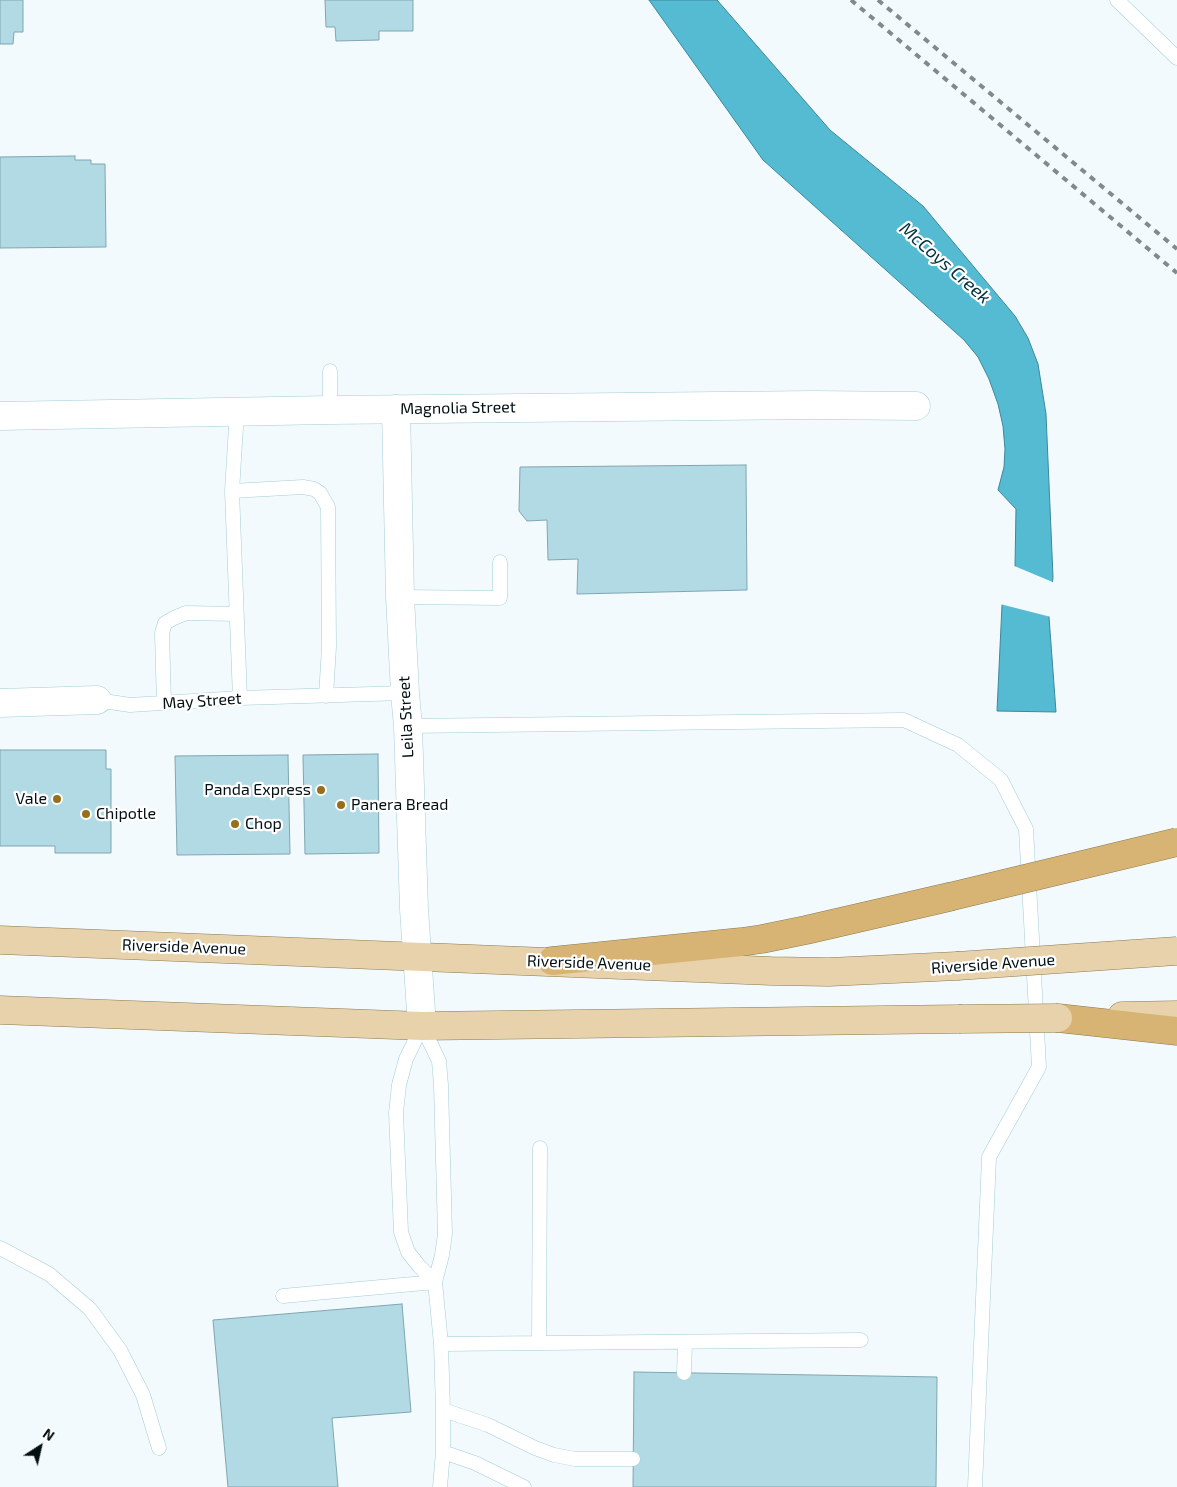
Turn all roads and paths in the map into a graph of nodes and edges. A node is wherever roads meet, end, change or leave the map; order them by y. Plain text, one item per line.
1 (1117, 0) edge
2 (1177, 58) edge
3 (330, 371) dead end
4 (916, 406) dead end
5 (396, 409) junction
6 (330, 410) junction
7 (237, 411) junction
8 (0, 416) edge
9 (232, 491) junction
10 (500, 562) dead end
11 (400, 597) junction
12 (236, 614) junction
13 (405, 693) junction
14 (326, 696) junction
15 (240, 698) junction
16 (97, 700) joint
17 (0, 703) edge
18 (164, 704) junction
19 (408, 726) junction
20 (1177, 842) edge
21 (0, 940) edge
22 (1177, 951) edge
23 (417, 956) junction
24 (552, 962) junction
25 (0, 1010) edge
26 (1177, 1015) edge
27 (1058, 1018) junction
28 (422, 1026) junction
29 (1177, 1031) edge
30 (540, 1148) dead end
31 (0, 1248) edge
32 (435, 1282) junction
33 (283, 1296) dead end
34 (861, 1340) dead end
35 (685, 1342) junction
36 (539, 1343) junction
37 (441, 1344) junction
38 (684, 1373) dead end
39 (443, 1410) junction
40 (158, 1448) dead end
41 (443, 1452) junction
42 (633, 1459) dead end
43 (440, 1487) edge
44 (524, 1487) edge
45 (975, 1487) edge

1 - 2 lane
3 - 6 lane
4 - 5 street, Magnolia Street
5 - 6 street, Magnolia Street
5 - 11 street, Leila Street
6 - 7 street, Magnolia Street
7 - 8 street, Magnolia Street
7 - 9 lane
9 - 12 lane
9 - 14 lane
10 - 11 lane
11 - 13 street, Leila Street
12 - 15 lane
12 - 18 lane
13 - 14 lane, May Street
13 - 19 street, Leila Street
14 - 15 lane, May Street
15 - 18 lane, May Street
16 - 17 street, May Street
16 - 18 lane, May Street
19 - 23 street, Leila Street
19 - 45 lane
20 - 24 highway, bridge
21 - 23 main road, Riverside Avenue
22 - 24 main road, Riverside Avenue, bridge
23 - 24 main road, Riverside Avenue
23 - 28 street, Leila Street
25 - 28 main road
26 - 27 main road
27 - 28 main road, bridge
27 - 29 highway
28 - 32 lane
28 - 32 lane
30 - 36 lane
31 - 40 lane
32 - 33 lane
32 - 37 lane
34 - 35 lane
35 - 36 lane
35 - 38 lane
36 - 37 lane
37 - 39 lane
39 - 41 lane
39 - 42 lane
41 - 43 lane
41 - 44 lane

